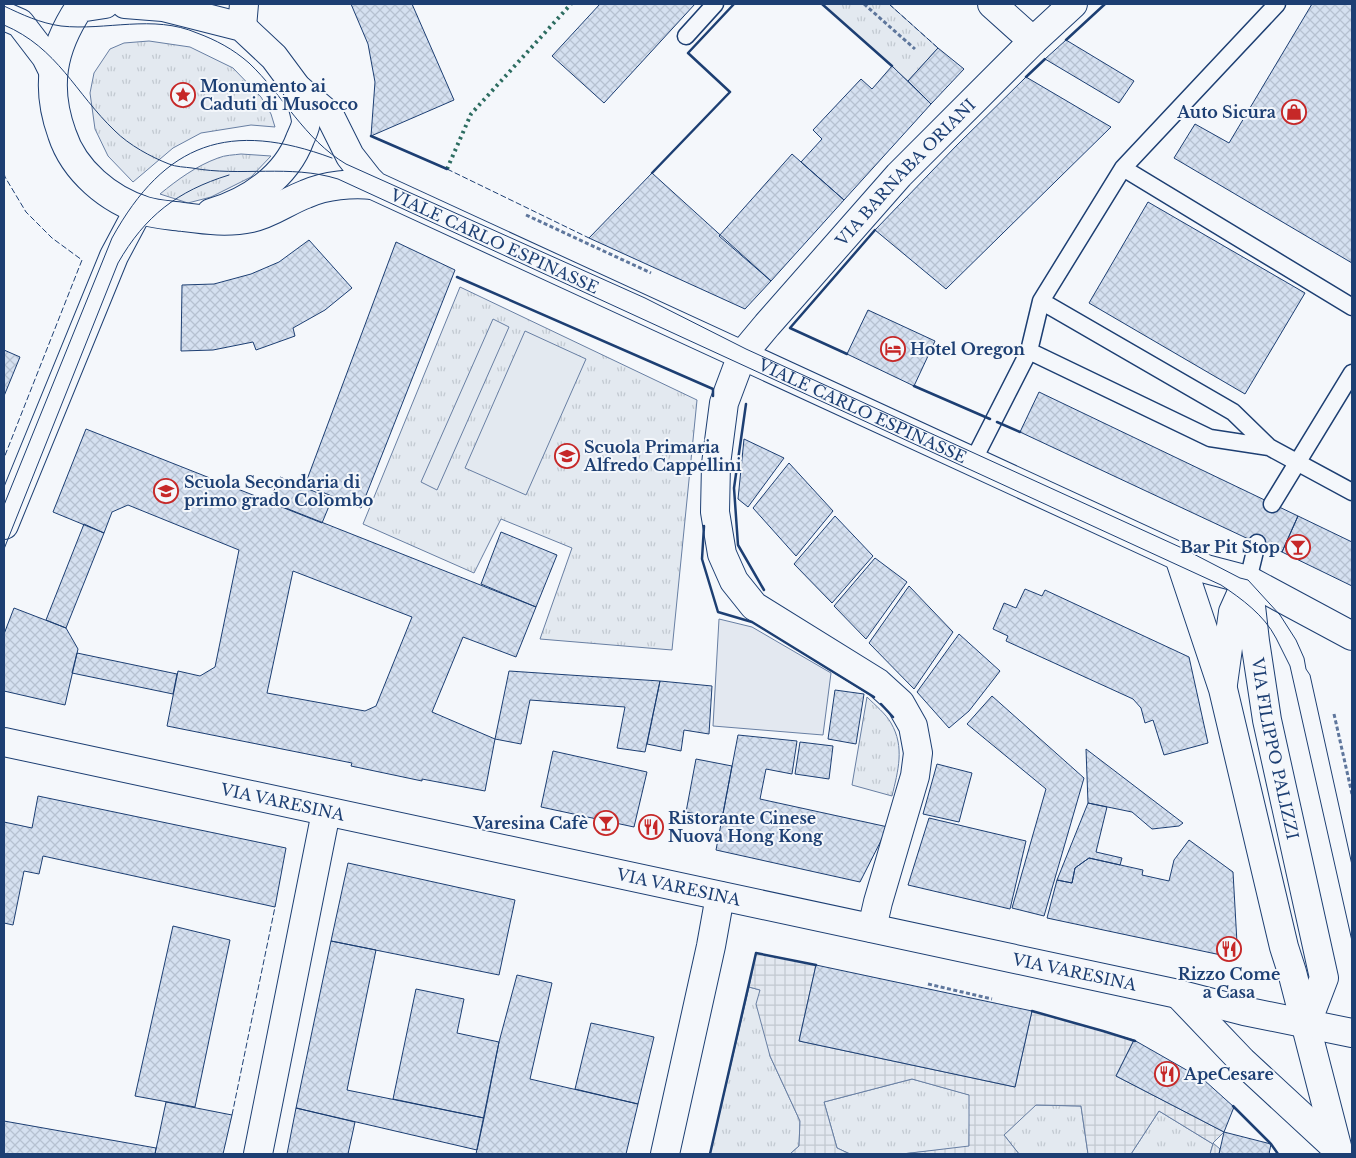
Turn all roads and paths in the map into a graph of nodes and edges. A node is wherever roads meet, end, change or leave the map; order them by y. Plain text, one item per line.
1 (105, 4) edge
2 (125, 4) edge
3 (715, 4) edge
4 (864, 4) edge
5 (992, 4) edge
6 (1073, 4) edge
7 (1277, 4) edge
8 (80, 6) edge
9 (243, 15) edge
10 (12, 19) edge
11 (686, 36) dead end
12 (1034, 40) junction
13 (915, 49) dead end
14 (53, 71) junction
15 (297, 88) junction
16 (1123, 168) junction
17 (374, 185) junction
18 (139, 209) junction
19 (526, 215) dead end
20 (178, 216) junction
21 (650, 273) dead end
22 (1041, 301) junction
23 (1352, 307) edge
24 (1029, 351) junction
25 (744, 352) junction
26 (1352, 373) edge
27 (1269, 448) junction
28 (973, 461) junction
29 (1297, 462) junction
30 (1352, 492) edge
31 (1272, 504) dead end
32 (4, 525) edge
33 (1257, 544) dead end
34 (1179, 557) junction
35 (1248, 580) junction
36 (1352, 636) edge
37 (1222, 689) junction
38 (1334, 714) dead end
39 (4, 742) edge
40 (1352, 794) edge
41 (326, 812) junction
42 (720, 896) junction
43 (872, 928) junction
44 (928, 984) dead end
45 (1178, 994) junction
46 (992, 999) dead end
47 (1306, 1025) junction
48 (1352, 1033) edge
49 (1337, 1151) edge
50 (258, 1154) edge
51 (665, 1154) edge

1 - 8 street
2 - 9 street
3 - 11 lane
4 - 13 path
5 - 12 street
6 - 12 street, VIA BARNABA ORIANI
7 - 16 lane
8 - 10 street
8 - 14 street
9 - 15 street
10 - 14 street
12 - 25 street, VIA BARNABA ORIANI
14 - 18 street
15 - 17 street
15 - 20 street
16 - 22 lane
16 - 23 lane
17 - 20 street
17 - 25 street, VIALE CARLO ESPINASSE
18 - 20 street
18 - 32 street
19 - 21 path
22 - 24 lane
22 - 27 lane
24 - 27 lane
24 - 28 lane
25 - 28 street, VIALE CARLO ESPINASSE
25 - 43 street
26 - 29 lane
27 - 29 lane
28 - 34 street, VIALE CARLO ESPINASSE
29 - 30 lane
29 - 31 lane
33 - 35 lane
34 - 35 street, VIALE CARLO ESPINASSE
34 - 37 street, VIA FILIPPO PALIZZI
35 - 36 street, VIALE CARLO ESPINASSE
35 - 37 street, VIA FILIPPO PALIZZI
35 - 47 street, VIA FILIPPO PALIZZI
37 - 47 street, VIA FILIPPO PALIZZI
38 - 40 path
39 - 41 street, VIA VARESINA
41 - 42 street, VIA VARESINA
41 - 50 street
42 - 43 street, VIA VARESINA
42 - 51 street
43 - 45 street, VIA VARESINA
44 - 46 path
45 - 47 street, VIA VARESINA
45 - 49 street
47 - 48 street, VIA VARESINA
47 - 49 street, VIA FILIPPO PALIZZI

